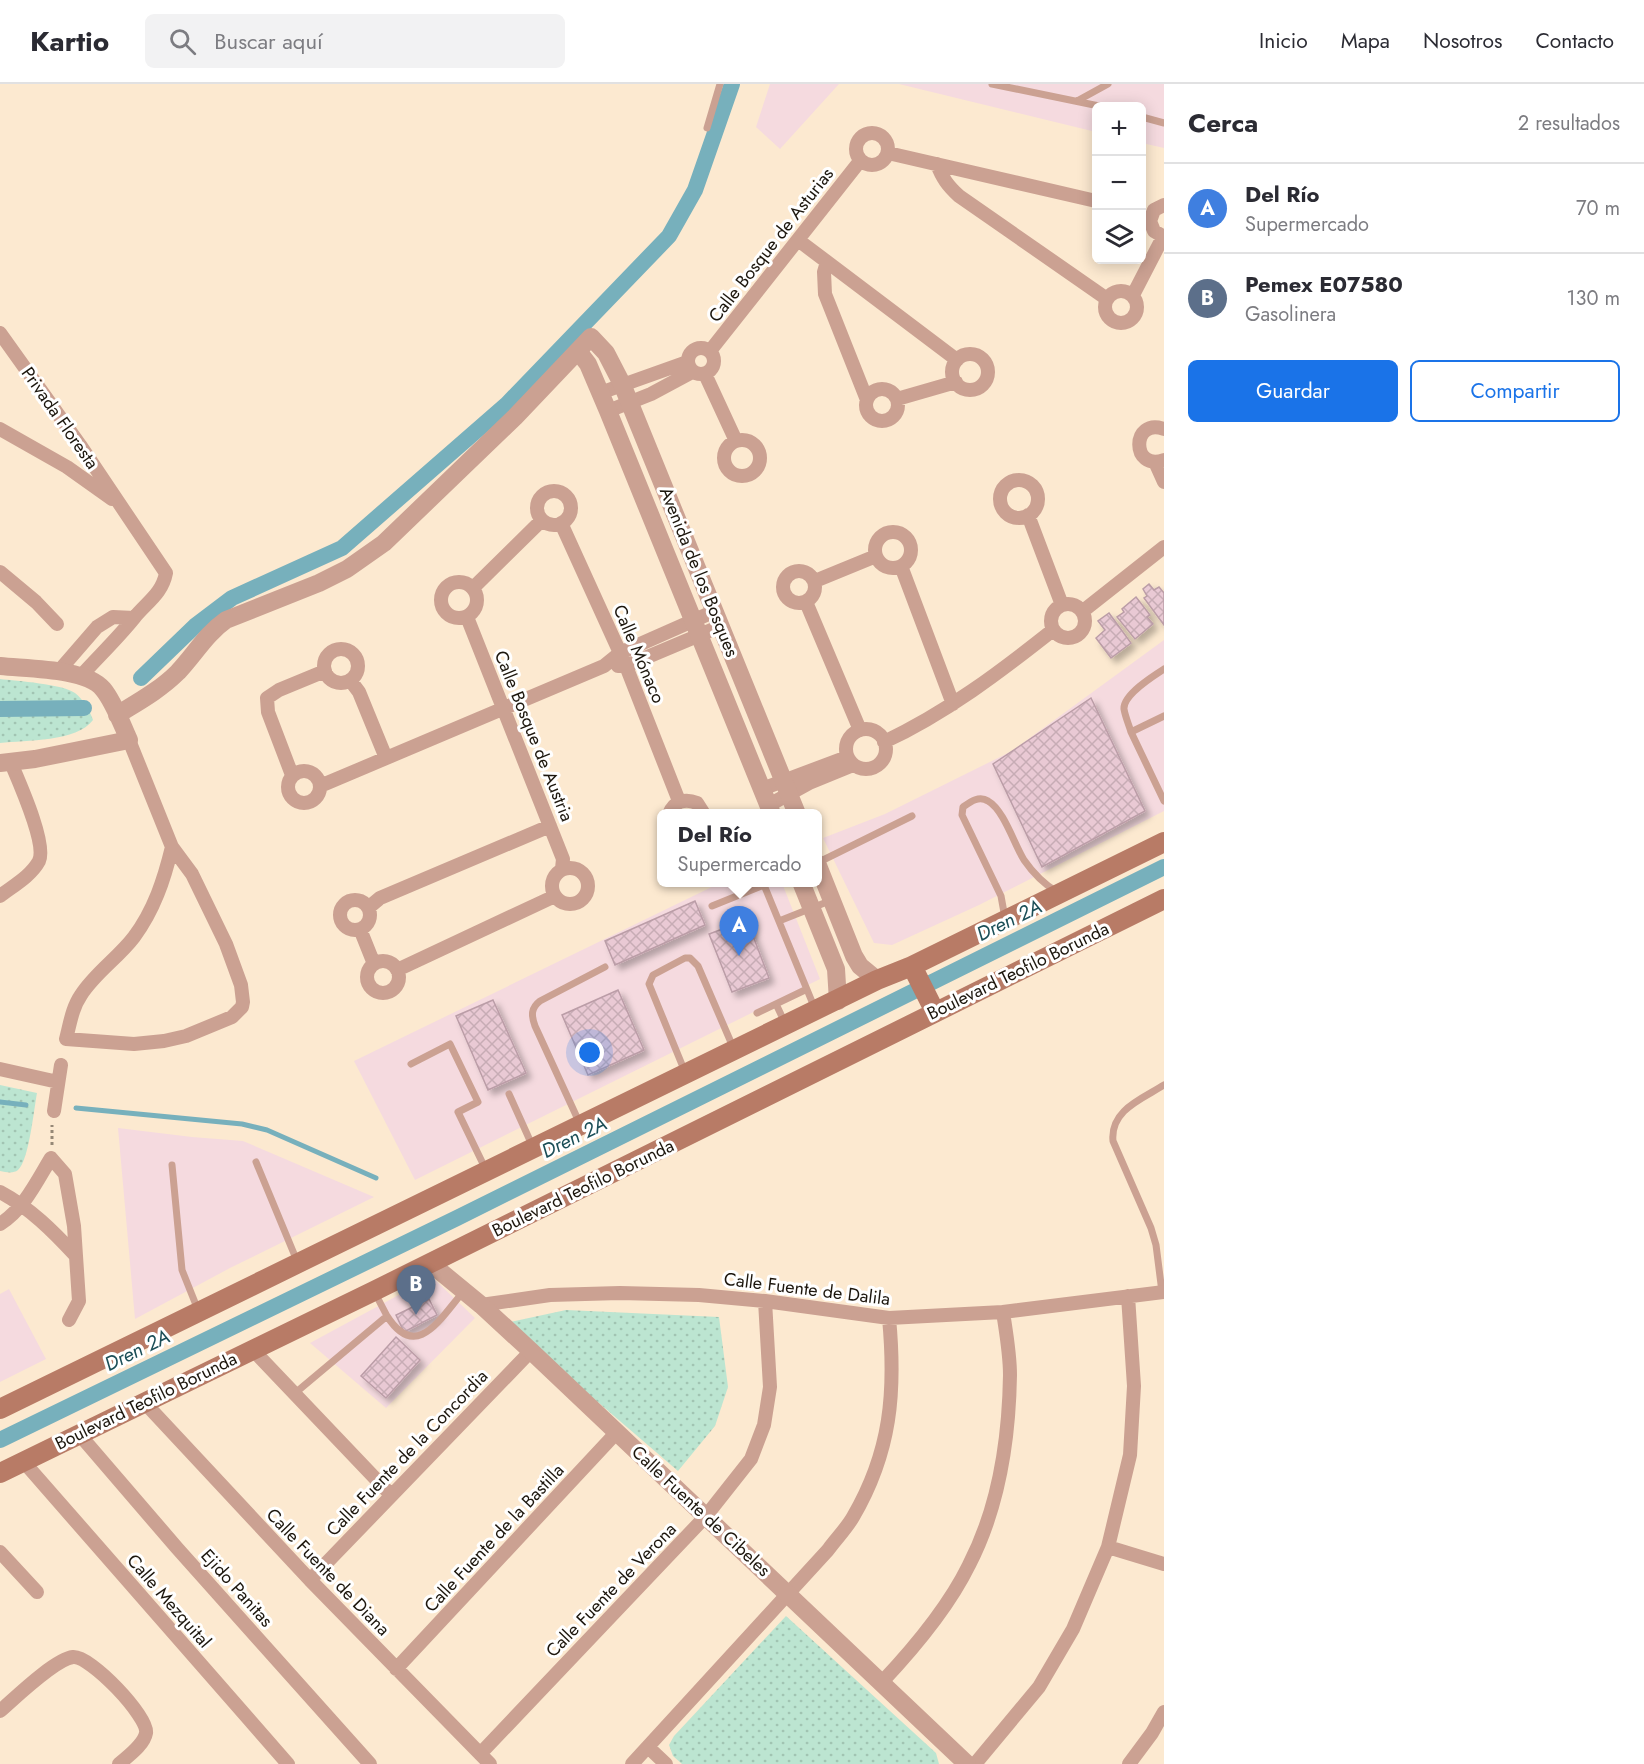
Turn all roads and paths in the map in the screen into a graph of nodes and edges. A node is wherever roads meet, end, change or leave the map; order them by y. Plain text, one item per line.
1 (720, 84) edge
2 (992, 84) edge
3 (1108, 84) edge
4 (1077, 101) junction
5 (1092, 104) edge
6 (1146, 118) edge
7 (1164, 123) edge
8 (707, 128) dead end
9 (888, 153) junction
10 (860, 161) junction
11 (938, 164) junction
12 (1092, 200) edge
13 (1164, 205) edge
14 (1146, 214) edge
15 (1164, 237) edge
16 (798, 240) junction
17 (827, 262) junction
18 (1133, 295) junction
19 (1107, 299) junction
20 (0, 333) edge
21 (578, 351) junction
22 (710, 351) junction
23 (957, 360) junction
24 (695, 369) junction
25 (956, 382) junction
26 (622, 384) junction
27 (600, 393) junction
28 (867, 399) junction
29 (897, 399) junction
30 (630, 403) junction
31 (608, 411) junction
32 (0, 429) edge
33 (1164, 429) edge
34 (736, 441) dead end
35 (1159, 461) edge
36 (1164, 482) edge
37 (119, 504) junction
38 (1028, 515) dead end
39 (542, 520) junction
40 (561, 524) junction
41 (1164, 547) edge
42 (876, 556) junction
43 (901, 566) junction
44 (0, 572) edge
45 (814, 581) junction
46 (473, 588) junction
47 (806, 602) junction
48 (1062, 605) junction
49 (1083, 611) junction
50 (466, 616) junction
51 (134, 618) junction
52 (718, 619) junction
53 (57, 624) dead end
54 (696, 628) junction
55 (1053, 630) junction
56 (620, 653) junction
57 (0, 666) edge
58 (604, 666) junction
59 (626, 666) junction
60 (1164, 669) edge
61 (326, 671) junction
62 (58, 672) junction
63 (80, 677) junction
64 (350, 680) junction
65 (953, 704) junction
66 (504, 708) junction
67 (117, 715) junction
68 (1164, 716) edge
69 (860, 730) junction
70 (1131, 732) junction
71 (129, 740) junction
72 (885, 742) junction
73 (386, 758) junction
74 (850, 761) junction
75 (6, 763) edge
76 (292, 775) junction
77 (320, 786) junction
78 (787, 787) junction
79 (679, 801) junction
80 (1164, 801) edge
81 (768, 802) edge
82 (671, 809) edge
83 (702, 809) edge
84 (795, 809) edge
85 (912, 816) dead end
86 (550, 826) junction
87 (1164, 842) edge
88 (172, 848) junction
89 (822, 861) edge
90 (562, 869) junction
91 (822, 875) edge
92 (760, 887) edge
93 (768, 887) edge
94 (803, 887) edge
95 (1059, 894) junction
96 (0, 896) edge
97 (555, 896) junction
98 (1164, 899) edge
99 (832, 900) junction
100 (712, 906) dead end
101 (368, 908) junction
102 (812, 908) junction
103 (1005, 919) junction
104 (778, 921) junction
105 (360, 929) junction
106 (374, 964) junction
107 (605, 967) dead end
108 (397, 970) junction
109 (915, 971) junction
110 (877, 980) junction
111 (806, 990) junction
112 (838, 1000) junction
113 (776, 1004) junction
114 (932, 1006) junction
115 (816, 1012) junction
116 (757, 1013) dead end
117 (786, 1026) junction
118 (734, 1050) junction
119 (411, 1064) dead end
120 (61, 1065) dead end
121 (0, 1069) edge
122 (686, 1074) junction
123 (58, 1082) junction
124 (1164, 1085) edge
125 (508, 1094) dead end
126 (53, 1117) joint
127 (580, 1124) junction
128 (533, 1148) junction
129 (51, 1158) junction
130 (256, 1161) dead end
131 (172, 1165) dead end
132 (486, 1171) junction
133 (0, 1192) edge
134 (22, 1204) junction
135 (0, 1224) edge
136 (76, 1256) junction
137 (298, 1263) junction
138 (430, 1263) junction
139 (374, 1291) junction
140 (464, 1291) junction
141 (1163, 1292) edge
142 (1128, 1296) junction
143 (765, 1301) junction
144 (481, 1305) junction
145 (199, 1312) junction
146 (1003, 1312) junction
147 (387, 1316) junction
148 (889, 1318) junction
149 (69, 1320) dead end
150 (253, 1350) junction
151 (531, 1351) junction
152 (294, 1394) junction
153 (144, 1402) junction
154 (1, 1407) edge
155 (617, 1432) junction
156 (79, 1434) junction
157 (23, 1461) junction
158 (0, 1473) edge
159 (391, 1495) junction
160 (706, 1516) junction
161 (1108, 1547) junction
162 (0, 1552) edge
163 (1164, 1564) edge
164 (310, 1580) junction
165 (37, 1592) dead end
166 (788, 1593) junction
167 (396, 1669) junction
168 (882, 1682) junction
169 (0, 1711) edge
170 (1164, 1712) edge
171 (648, 1747) junction
172 (485, 1759) edge
173 (119, 1764) edge
174 (288, 1764) edge
175 (370, 1764) edge
176 (632, 1764) edge
177 (666, 1764) edge
178 (967, 1764) edge
179 (975, 1764) edge
180 (1130, 1764) edge

1 - 8 lane
2 - 4 lane
3 - 4 lane
4 - 5 lane
6 - 7 lane
9 - 10 street
9 - 10 street
9 - 11 street
10 - 16 street, Calle Bosque de Asturias
11 - 12 street
11 - 19 street
13 - 14 street
14 - 15 street
15 - 18 street
16 - 17 street
16 - 22 street, Calle Bosque de Asturias
17 - 23 street
17 - 28 street
18 - 19 street
18 - 19 street
20 - 37 street, Privada Floresta
21 - 26 street, Avenida de los Bosques
21 - 27 street, Avenida de los Bosques
21 - 67 street
22 - 24 street
22 - 24 street
23 - 25 street
23 - 25 street
24 - 26 street
24 - 30 street
24 - 34 street
25 - 29 street
26 - 27 street
26 - 30 street, Avenida de los Bosques
27 - 31 street, Avenida de los Bosques
28 - 29 street
28 - 29 street
30 - 31 street
30 - 52 street, Avenida de los Bosques
31 - 54 street, Avenida de los Bosques
32 - 37 street, Privada Floresta
33 - 35 street
35 - 36 street
37 - 51 street, Privada Floresta
38 - 48 street
39 - 40 street
39 - 40 street
39 - 46 street
40 - 56 street, Calle Mónaco
41 - 49 street
42 - 43 street
42 - 43 street
42 - 45 street
43 - 65 street
44 - 53 street
45 - 47 street
45 - 47 street
46 - 50 street
46 - 50 street
47 - 69 street
48 - 49 street
48 - 55 street
49 - 55 street
50 - 66 street, Calle Bosque de Austria
51 - 62 street
51 - 63 street, Privada Floresta
52 - 54 street
52 - 78 street, Avenida de los Bosques
54 - 56 street
54 - 59 street
54 - 81 street, Avenida de los Bosques
55 - 65 street
56 - 58 street
56 - 59 street, Calle Mónaco
57 - 62 street
58 - 59 street
58 - 66 street
59 - 79 street, Calle Mónaco
60 - 70 lane
61 - 64 street
61 - 64 street
61 - 76 street
62 - 63 street
63 - 67 street
64 - 73 street
65 - 72 street
66 - 73 street
66 - 86 street, Calle Bosque de Austria
67 - 71 street
68 - 70 lane
69 - 72 street
69 - 74 street
70 - 80 lane
71 - 75 street
71 - 88 street
72 - 74 street
73 - 77 street
74 - 78 street
74 - 78 street
75 - 96 street
76 - 77 street
76 - 77 street
78 - 81 street
78 - 84 street, Avenida de los Bosques
79 - 82 street
79 - 83 street
85 - 89 lane
86 - 90 street, Calle Bosque de Austria
86 - 101 street
87 - 95 main road
88 - 88 street
90 - 97 street
90 - 97 street
91 - 99 street
92 - 100 lane
93 - 104 lane
94 - 102 street
95 - 103 main road
95 - 103 lane
97 - 108 street
98 - 114 main road, Boulevard Teofilo Borunda
99 - 102 lane
99 - 110 street
101 - 105 street
101 - 105 street
102 - 104 lane
102 - 112 street
103 - 109 main road
104 - 111 lane
105 - 106 street
106 - 108 street
106 - 108 street
107 - 127 lane
109 - 110 main road
109 - 114 main road
110 - 112 main road
111 - 113 lane
111 - 115 lane
112 - 115 main road
113 - 116 lane
113 - 117 lane
114 - 138 main road, Boulevard Teofilo Borunda
115 - 117 main road
117 - 118 main road
118 - 122 main road
118 - 122 lane
119 - 132 lane
120 - 123 street
121 - 123 street
122 - 127 main road
123 - 126 street
124 - 141 lane
125 - 128 lane
126 - 129 path
127 - 128 main road
128 - 132 main road
129 - 134 street
129 - 136 street
130 - 137 lane
131 - 145 lane
132 - 137 main road
133 - 134 street
134 - 135 street
134 - 136 street
136 - 149 street
137 - 145 main road
138 - 139 main road, Boulevard Teofilo Borunda
138 - 140 street, Calle Fuente de Cibeles
139 - 147 lane
139 - 150 main road, Boulevard Teofilo Borunda
140 - 144 street, Calle Fuente de Cibeles
140 - 147 lane
141 - 142 street, Calle Fuente de Dalila
142 - 146 street, Calle Fuente de Dalila
142 - 161 street
143 - 144 street, Calle Fuente de Dalila
143 - 148 street, Calle Fuente de Dalila
143 - 160 street, Calle Fuente de Verona
144 - 151 street, Calle Fuente de Cibeles
145 - 154 main road
146 - 148 street, Calle Fuente de Dalila
146 - 168 street
147 - 152 lane
148 - 166 street
150 - 152 street
150 - 153 main road, Boulevard Teofilo Borunda
151 - 155 street, Calle Fuente de Cibeles
151 - 159 street, Calle Fuente de la Concordia
152 - 159 street
153 - 156 main road, Boulevard Teofilo Borunda
153 - 164 street, Calle Fuente de Diana
155 - 160 street, Calle Fuente de Cibeles
155 - 167 street, Calle Fuente de la Bastilla
156 - 157 main road, Boulevard Teofilo Borunda
156 - 175 street, Ejido Panitas
157 - 158 main road, Boulevard Teofilo Borunda
157 - 174 street, Calle Mezquital
159 - 164 street, Calle Fuente de la Concordia
160 - 166 street, Calle Fuente de Cibeles
160 - 172 street, Calle Fuente de Verona
161 - 163 street
161 - 179 street
162 - 165 street
164 - 167 street, Calle Fuente de Diana
166 - 168 street, Calle Fuente de Cibeles
166 - 171 street
167 - 172 street, Calle Fuente de Diana
168 - 178 street, Calle Fuente de Cibeles
169 - 173 street
170 - 180 street
171 - 176 street
171 - 177 street

